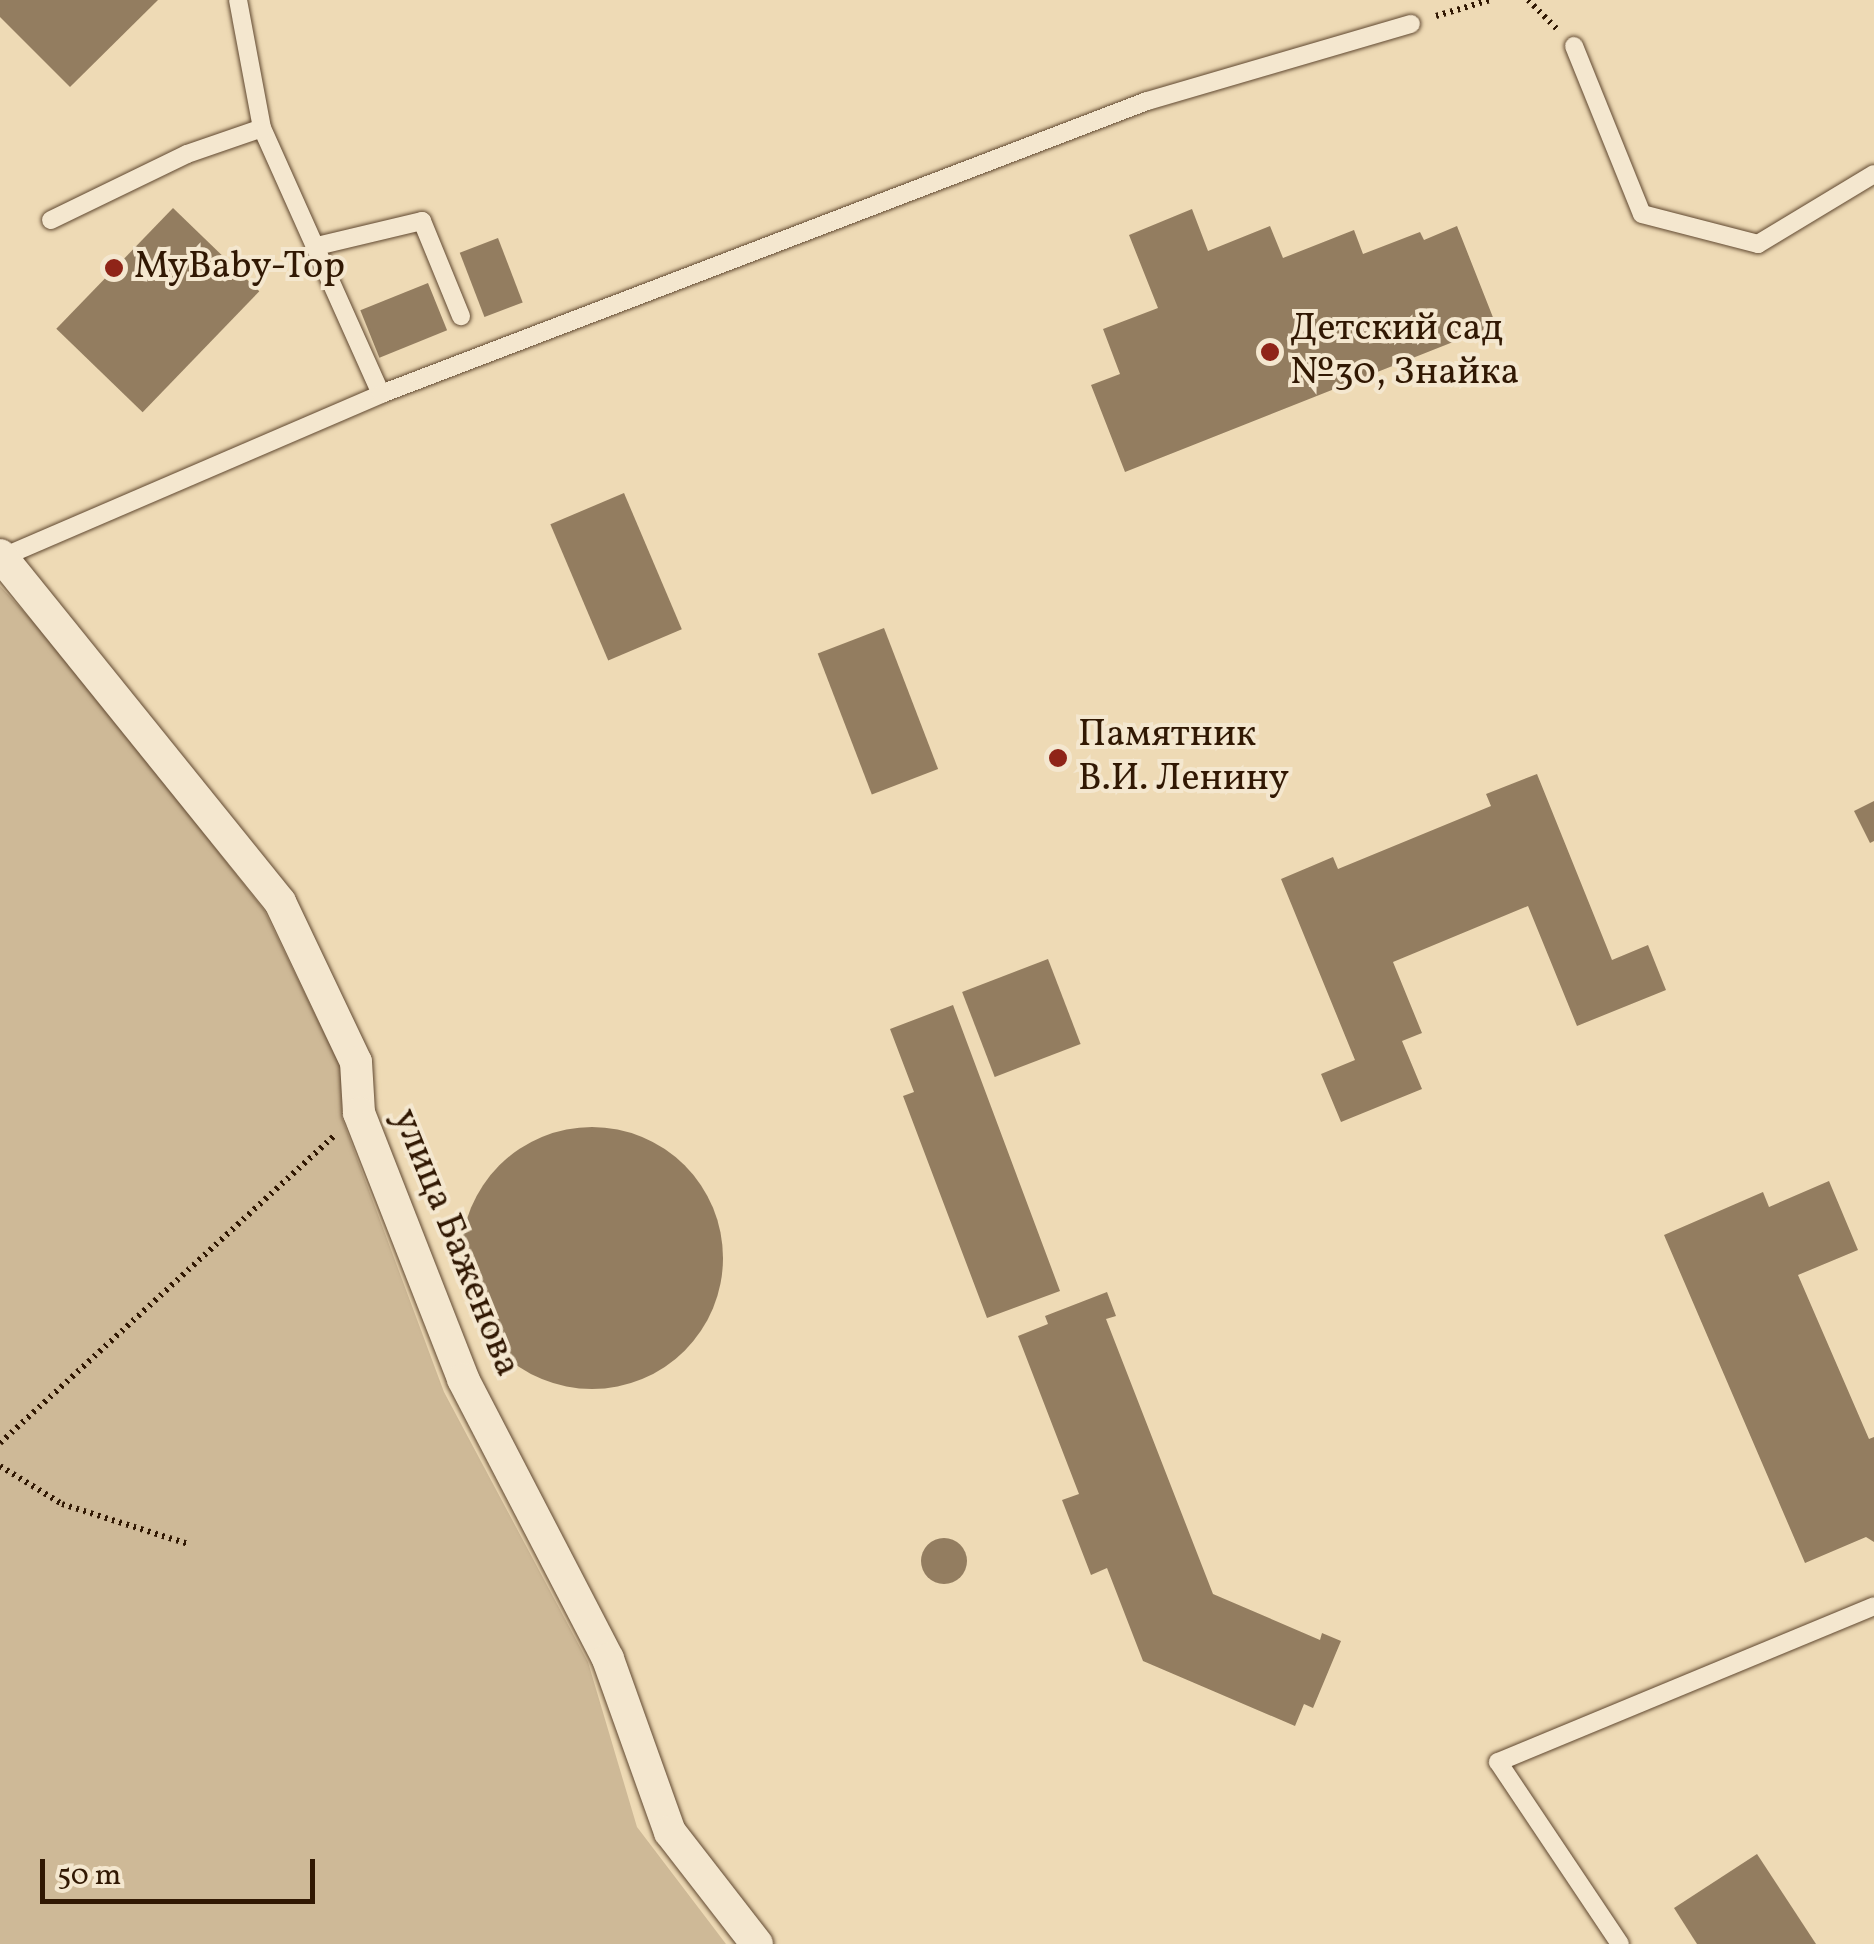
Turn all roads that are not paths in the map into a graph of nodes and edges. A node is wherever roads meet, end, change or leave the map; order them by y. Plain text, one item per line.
1 (238, 0) edge
2 (1410, 24) road end
3 (1574, 46) road end
4 (262, 128) junction
5 (1874, 174) edge
6 (50, 220) dead end
7 (316, 246) junction
8 (461, 316) dead end
9 (381, 394) junction
10 (1, 556) edge
11 (1874, 1606) edge
12 (756, 1944) edge
13 (1620, 1944) edge

1 - 4 lane
2 - 9 lane
3 - 5 lane
4 - 6 lane
4 - 7 lane
7 - 8 lane
7 - 9 lane
9 - 10 lane
10 - 12 street, улица Баженова
11 - 13 lane

